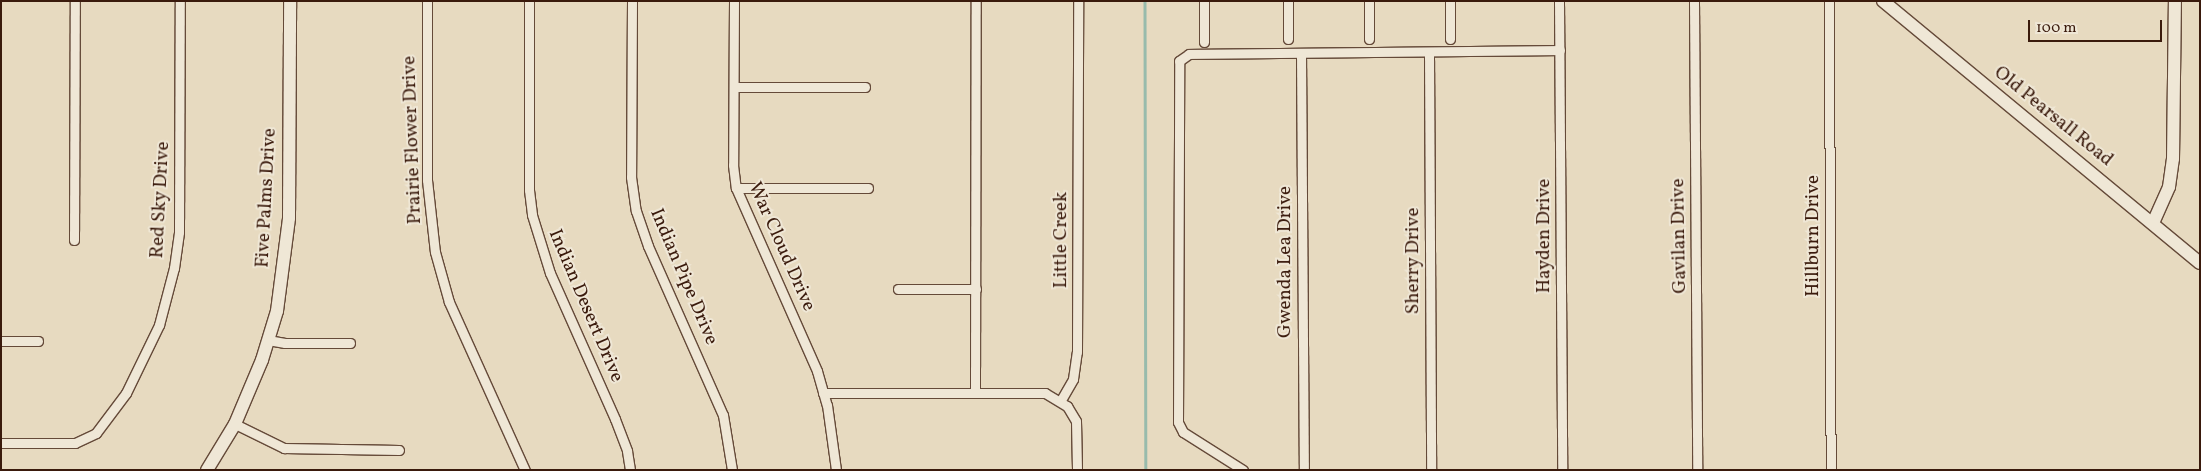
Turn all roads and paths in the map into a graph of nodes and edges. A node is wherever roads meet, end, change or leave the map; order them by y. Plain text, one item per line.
1 (75, 1) edge
2 (180, 1) edge
3 (290, 1) edge
4 (426, 1) edge
5 (529, 1) edge
6 (632, 1) edge
7 (734, 1) edge
8 (976, 1) edge
9 (1078, 1) edge
10 (1204, 1) edge
11 (1288, 1) edge
12 (1369, 1) edge
13 (1450, 1) edge
14 (1559, 1) edge
15 (1694, 1) edge
16 (1829, 1) edge
17 (1882, 1) edge
18 (2175, 1) edge
19 (1288, 39) dead end
20 (1369, 39) dead end
21 (1450, 39) dead end
22 (1204, 42) dead end
23 (1560, 50) junction
24 (1429, 53) junction
25 (1301, 54) junction
26 (865, 87) dead end
27 (734, 88) junction
28 (736, 188) junction
29 (868, 188) dead end
30 (2153, 223) junction
31 (74, 240) dead end
32 (2200, 263) edge
33 (898, 289) dead end
34 (976, 289) junction
35 (268, 340) junction
36 (1, 341) edge
37 (38, 341) dead end
38 (350, 343) dead end
39 (975, 391) junction
40 (823, 393) junction
41 (1061, 400) junction
42 (235, 424) junction
43 (1, 443) edge
44 (398, 450) dead end
45 (207, 470) edge
46 (525, 470) edge
47 (630, 470) edge
48 (732, 470) edge
49 (836, 470) edge
50 (1077, 470) edge
51 (1243, 470) edge
52 (1304, 470) edge
53 (1431, 470) edge
54 (1562, 470) edge
55 (1697, 470) edge
56 (1832, 470) edge

1 - 31 street
2 - 43 street, Red Sky Drive
3 - 35 main road, Five Palms Drive
4 - 46 street, Prairie Flower Drive
5 - 47 street, Indian Desert Drive
6 - 48 street, Indian Pipe Drive
7 - 27 street, War Cloud Drive
8 - 34 street
9 - 41 street, Little Creek
10 - 22 street
11 - 19 street
12 - 20 street
13 - 21 street
14 - 23 street, Hayden Drive
15 - 55 street, Gavilan Drive
16 - 56 street, Hillburn Drive
17 - 30 main road, Old Pearsall Road
18 - 30 main road
23 - 24 street
23 - 54 street, Hayden Drive
24 - 25 street
24 - 53 street, Sherry Drive
25 - 51 street
25 - 52 street, Gwenda Lea Drive
26 - 27 street
27 - 28 street, War Cloud Drive
28 - 29 street
28 - 40 street, War Cloud Drive
30 - 32 main road, Old Pearsall Road
33 - 34 street
34 - 39 street
35 - 38 street
35 - 42 main road, Five Palms Drive
36 - 37 street
39 - 40 street
39 - 41 street
40 - 49 street, War Cloud Drive
41 - 50 street
42 - 44 street
42 - 45 main road, Five Palms Drive

